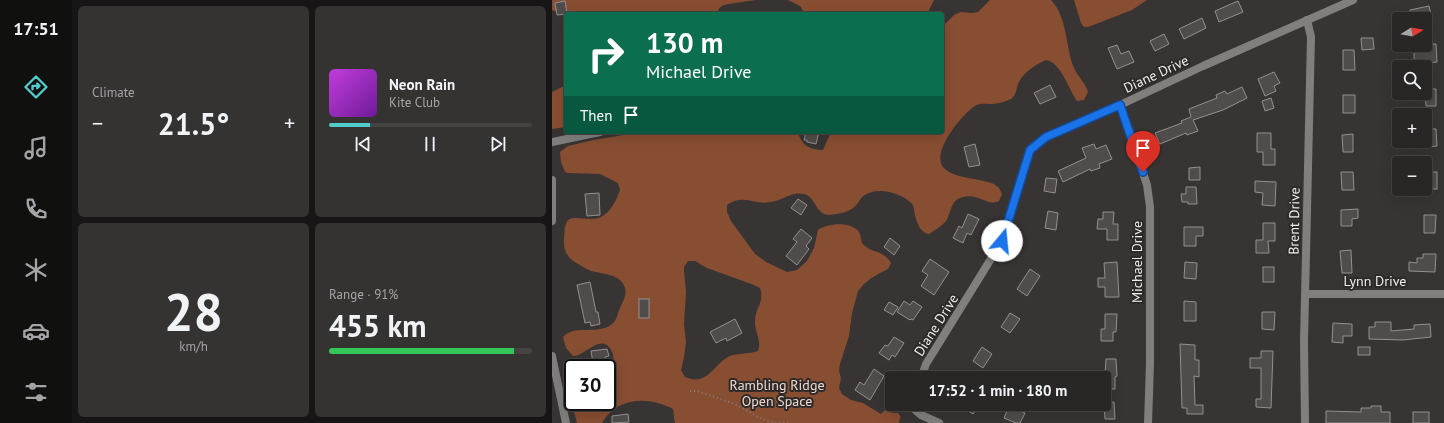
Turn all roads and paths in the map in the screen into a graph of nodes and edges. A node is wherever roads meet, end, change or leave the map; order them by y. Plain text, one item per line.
1 (1353, 0) edge
2 (1307, 20) junction
3 (1120, 105) junction
4 (590, 134) edge
5 (552, 142) edge
6 (552, 180) edge
7 (552, 221) edge
8 (1306, 294) junction
9 (1444, 294) edge
10 (552, 356) edge
11 (923, 371) edge
12 (690, 391) dead end
13 (917, 411) edge
14 (566, 423) edge
15 (788, 423) edge
16 (939, 423) edge
17 (1148, 423) edge
18 (1305, 423) edge

1 - 2 street, Diane Drive
2 - 3 street, Diane Drive
2 - 8 street, Brent Drive
3 - 11 street, Diane Drive
3 - 17 street, Michael Drive
4 - 5 street
6 - 7 street
8 - 9 street, Lynn Drive
8 - 18 street, Brent Drive
10 - 14 street
12 - 15 path
13 - 16 street

